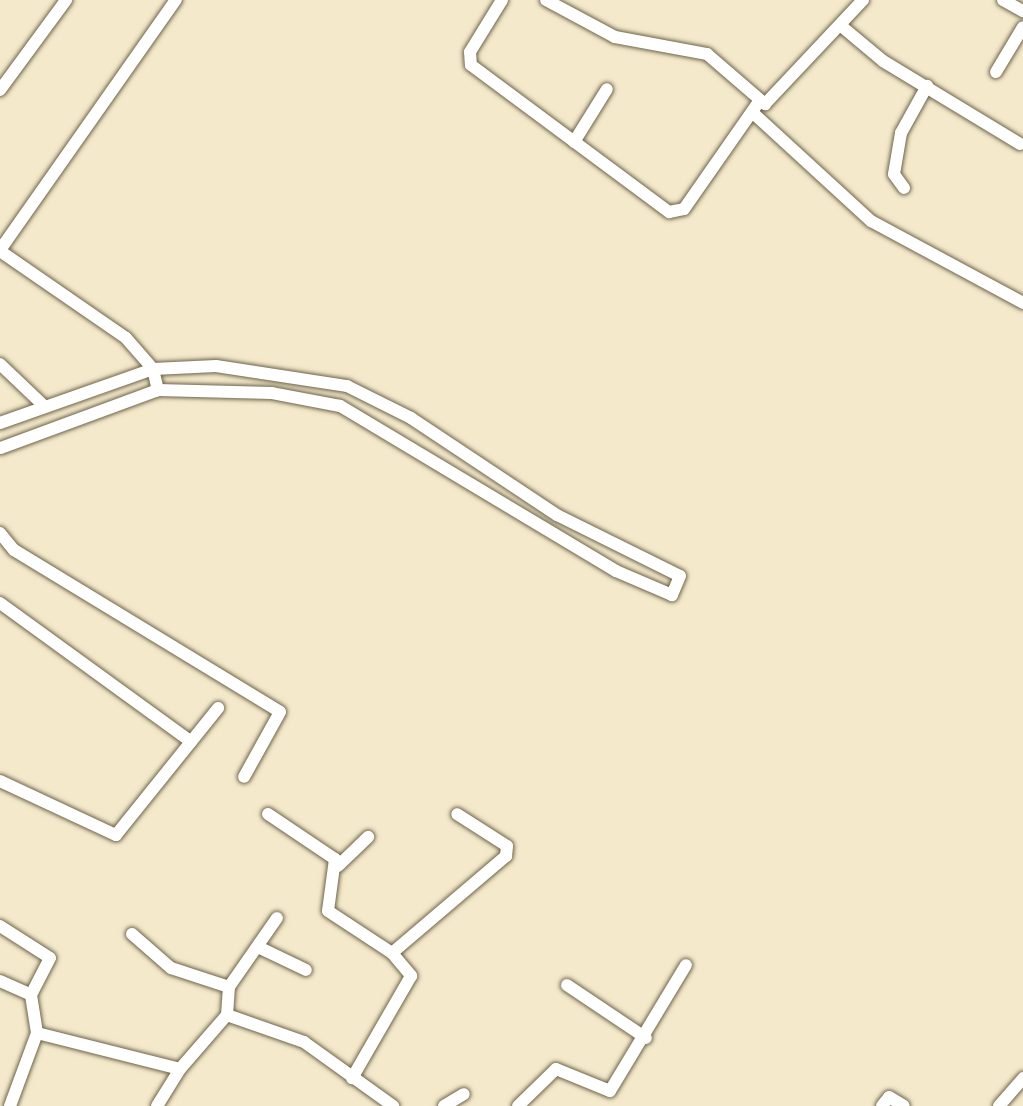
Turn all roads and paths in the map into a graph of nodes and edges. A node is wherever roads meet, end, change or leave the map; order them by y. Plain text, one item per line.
1 (66, 0) edge
2 (176, 0) edge
3 (502, 0) edge
4 (546, 0) edge
5 (863, 0) edge
6 (1003, 0) edge
7 (1023, 11) edge
8 (840, 25) junction
9 (1023, 27) edge
10 (996, 72) dead end
11 (927, 86) junction
12 (607, 89) dead end
13 (0, 90) edge
14 (756, 108) junction
15 (574, 142) junction
16 (1020, 144) dead end
17 (904, 188) dead end
18 (0, 251) edge
19 (1023, 303) edge
20 (0, 364) edge
21 (153, 369) junction
22 (158, 390) junction
23 (42, 404) junction
24 (0, 423) edge
25 (0, 448) edge
26 (0, 533) edge
27 (0, 603) edge
28 (218, 708) dead end
29 (191, 742) junction
30 (244, 777) dead end
31 (0, 781) edge
32 (268, 814) dead end
33 (457, 814) dead end
34 (368, 837) dead end
35 (338, 866) junction
36 (277, 918) dead end
37 (0, 926) edge
38 (132, 934) dead end
39 (258, 947) junction
40 (392, 953) junction
41 (686, 965) dead end
42 (306, 970) dead end
43 (0, 981) edge
44 (567, 985) dead end
45 (229, 987) junction
46 (31, 995) junction
47 (227, 1015) junction
48 (37, 1033) junction
49 (646, 1038) junction
50 (180, 1069) junction
51 (352, 1078) junction
52 (1023, 1078) edge
53 (464, 1094) dead end
54 (368, 1100) edge
55 (10, 1106) edge
56 (157, 1106) edge
57 (393, 1106) edge
58 (444, 1106) edge
59 (518, 1106) edge
60 (882, 1106) edge
61 (904, 1106) edge
62 (999, 1106) edge

1 - 13 street
2 - 18 street
3 - 15 street
4 - 14 street
5 - 8 street
6 - 7 street
8 - 11 street
8 - 14 street
9 - 10 street
11 - 16 street
11 - 17 street
12 - 15 street
14 - 15 street
14 - 19 street
18 - 21 street
20 - 23 street
21 - 22 street
21 - 22 street
21 - 23 street
22 - 25 street
23 - 24 street
26 - 30 street
27 - 29 street
28 - 29 street
29 - 31 street
32 - 35 street
33 - 40 street
34 - 35 street
35 - 40 street
36 - 39 street
37 - 46 street
38 - 45 street
39 - 42 street
39 - 45 street
40 - 51 street
41 - 49 street
43 - 46 street
44 - 49 street
45 - 47 street
46 - 48 street
47 - 50 street
47 - 51 street
48 - 50 street
48 - 55 street
49 - 59 street
50 - 56 street
51 - 54 street
52 - 62 street
53 - 58 street
54 - 57 street
60 - 61 street

